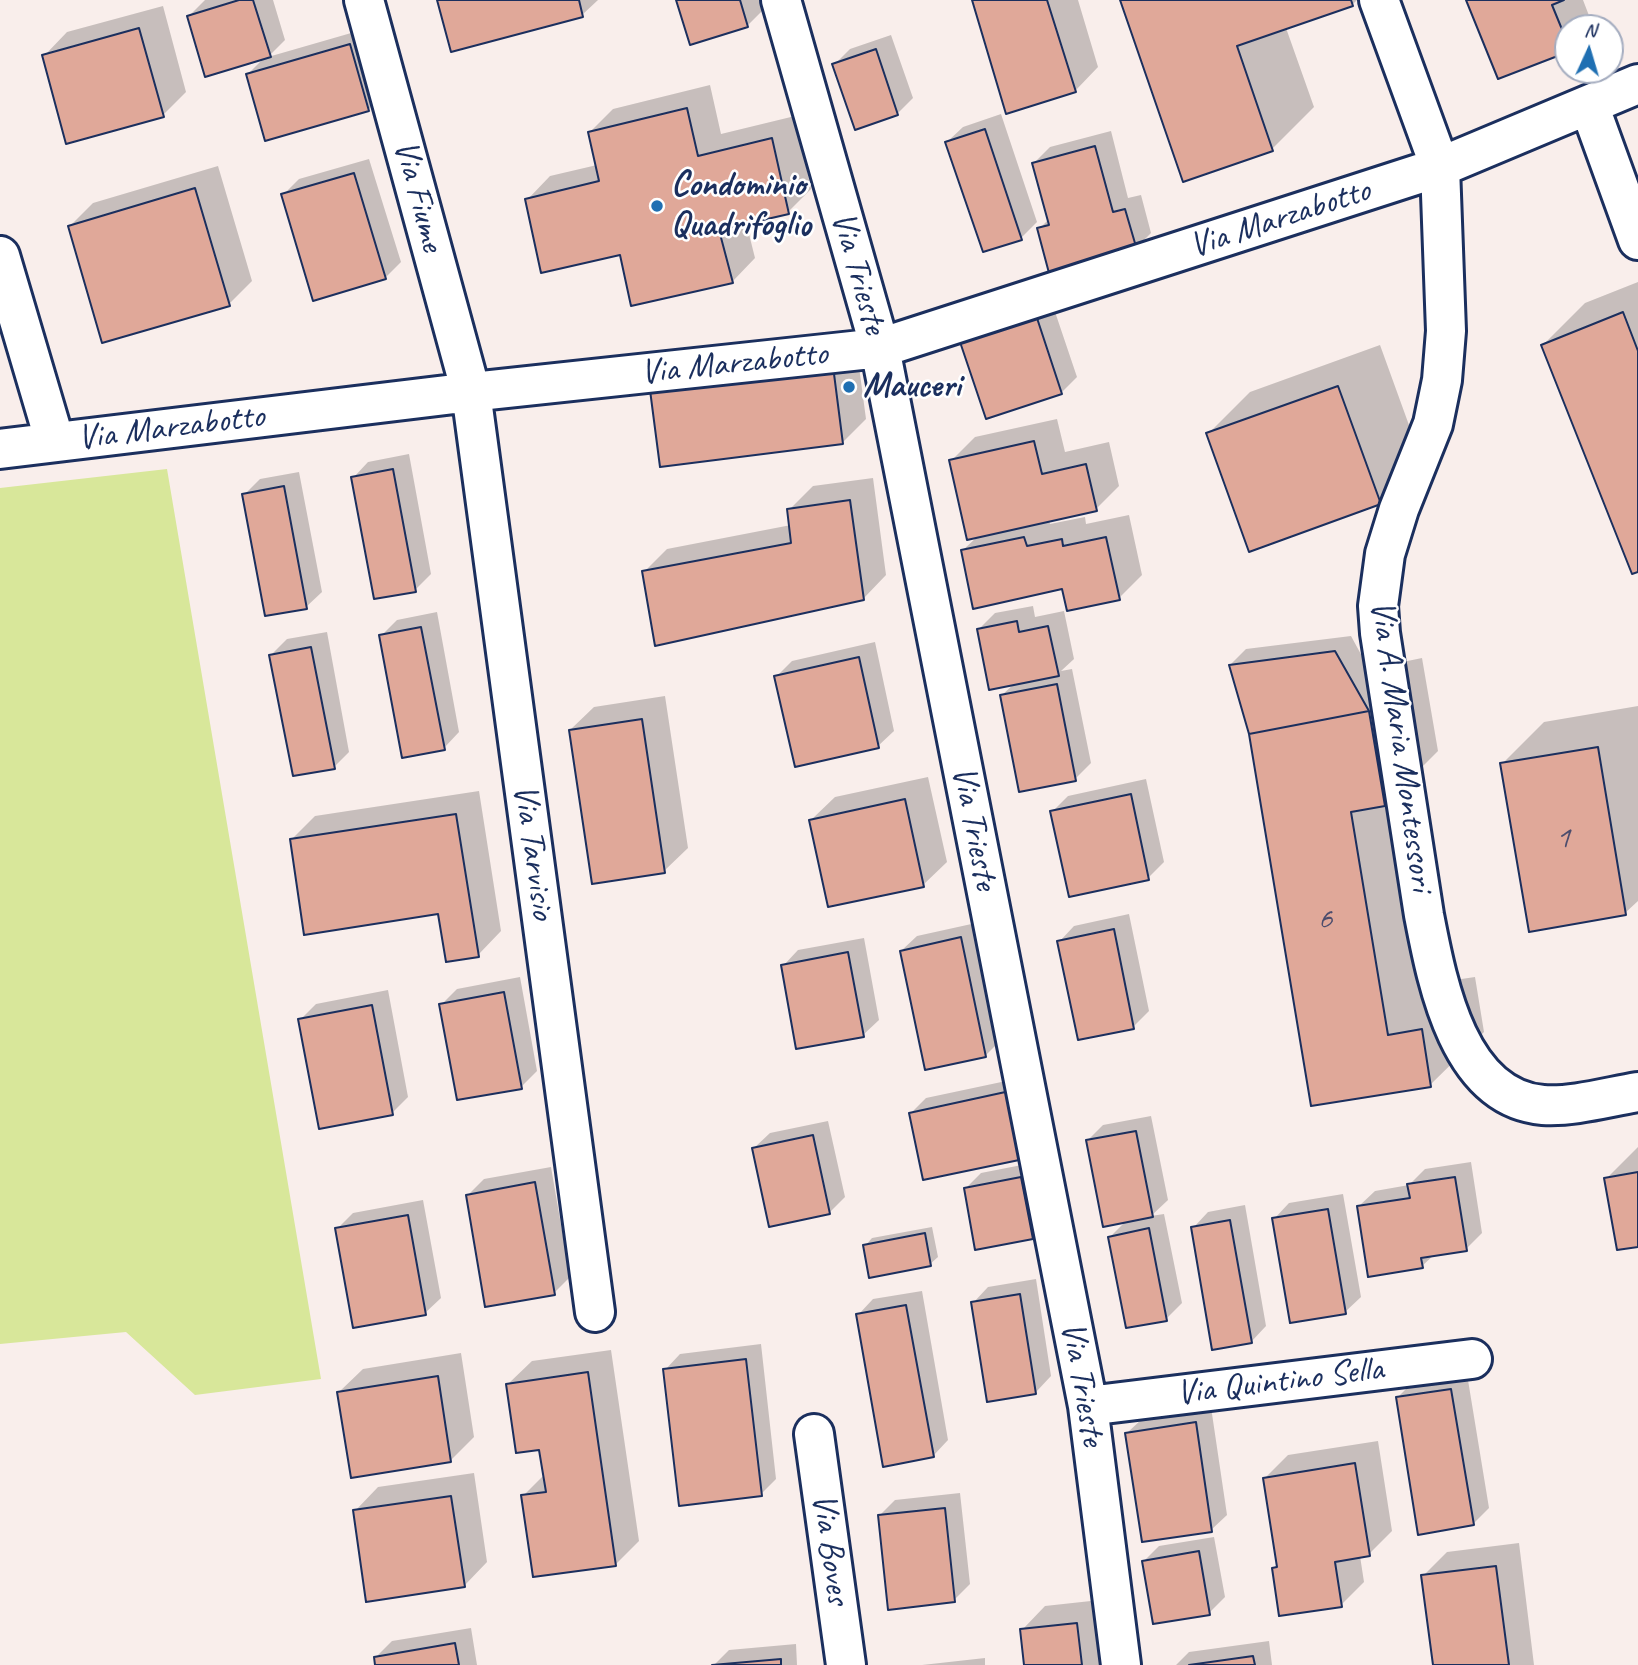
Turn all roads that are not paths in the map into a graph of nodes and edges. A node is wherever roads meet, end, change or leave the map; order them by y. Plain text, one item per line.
1 (365, 0) edge
2 (781, 0) edge
3 (1379, 0) edge
4 (1638, 85) edge
5 (1589, 105) junction
6 (1440, 167) junction
7 (1638, 240) edge
8 (0, 256) edge
9 (880, 348) junction
10 (471, 392) junction
11 (55, 442) junction
12 (0, 449) edge
13 (1638, 1092) edge
14 (595, 1312) dead end
15 (1472, 1359) dead end
16 (1088, 1406) junction
17 (814, 1434) dead end
18 (846, 1665) edge
19 (1121, 1665) edge

1 - 10 street, Via Fiume
2 - 9 street, Via Trieste
3 - 6 street, Via A. Maria Montessori
4 - 5 street, Via Marzabotto
5 - 6 street, Via Marzabotto
5 - 7 street
6 - 9 street, Via Marzabotto
6 - 13 street, Via A. Maria Montessori
8 - 11 street
9 - 10 street, Via Marzabotto
9 - 16 street, Via Trieste
10 - 11 street, Via Marzabotto
10 - 14 street, Via Tarvisio
11 - 12 street, Via Marzabotto
15 - 16 street, Via Quintino Sella
16 - 19 street, Via Trieste
17 - 18 street, Via Boves

